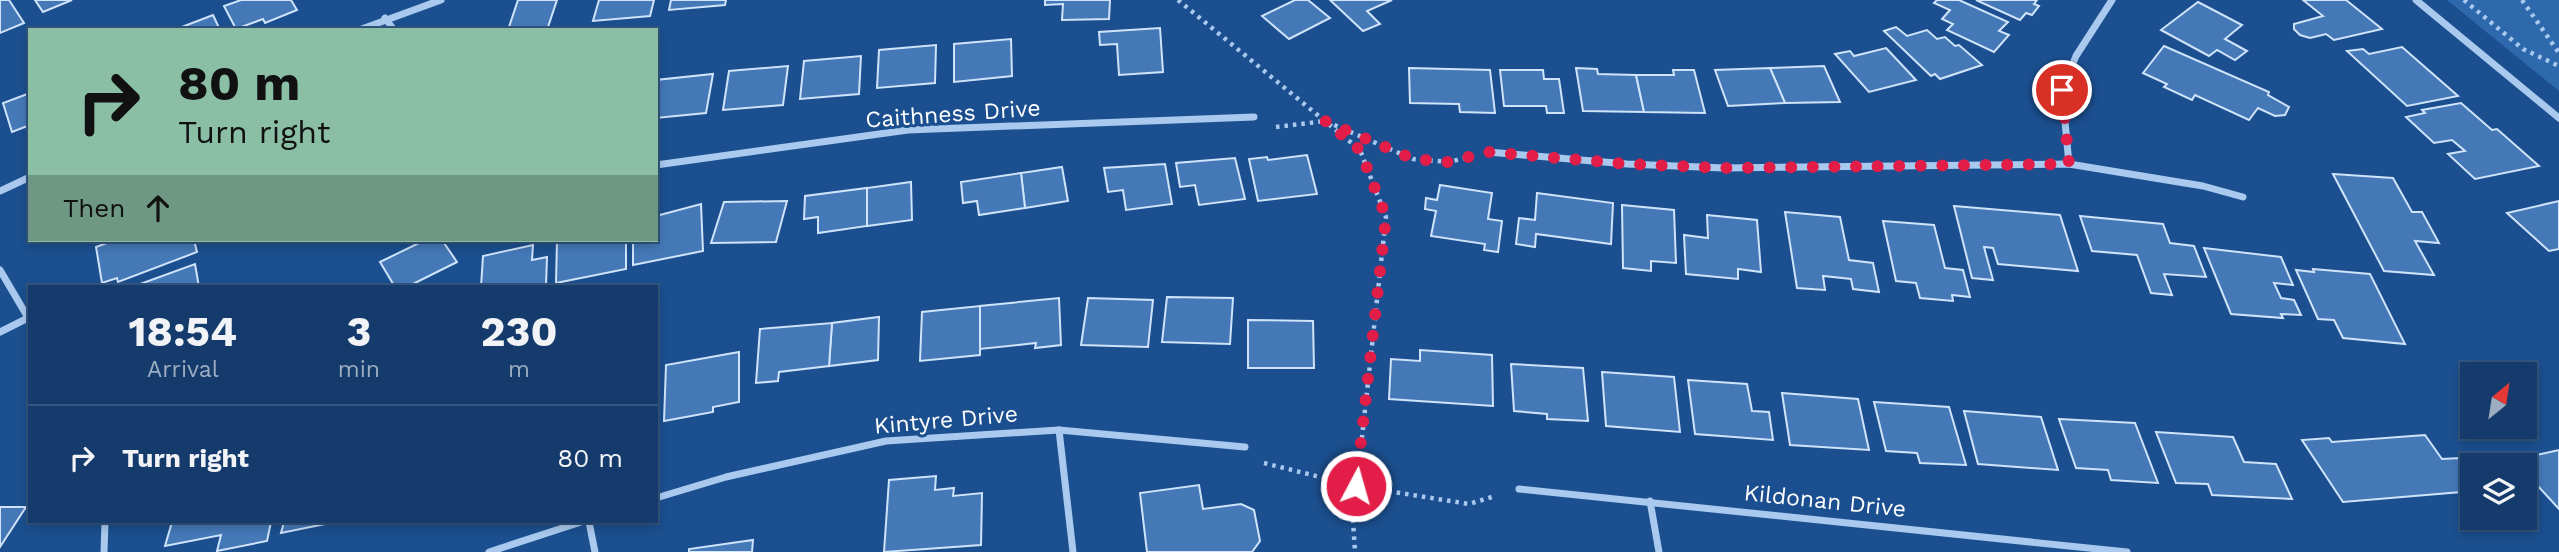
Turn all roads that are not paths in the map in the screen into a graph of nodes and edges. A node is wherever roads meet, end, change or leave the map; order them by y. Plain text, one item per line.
1 (442, 0) edge
2 (2112, 0) edge
3 (2416, 0) edge
4 (385, 18) junction
5 (363, 28) edge
6 (392, 28) edge
7 (1254, 117) road end
8 (2559, 118) edge
9 (1488, 152) road end
10 (2069, 164) junction
11 (658, 165) edge
12 (28, 178) edge
13 (0, 191) edge
14 (2243, 197) dead end
15 (0, 270) edge
16 (28, 317) edge
17 (28, 319) edge
18 (0, 332) edge
19 (1059, 430) junction
20 (1245, 447) road end
21 (1519, 489) road end
22 (658, 497) edge
23 (1650, 501) junction
24 (105, 523) edge
25 (578, 523) edge
26 (589, 523) edge
27 (2090, 550) edge
28 (104, 552) edge
29 (489, 552) edge
30 (595, 552) edge
31 (1073, 552) edge
32 (1659, 552) edge
33 (2127, 552) edge

1 - 4 street
2 - 10 street
3 - 8 street
4 - 5 street
4 - 6 street
7 - 11 street, Caithness Drive
9 - 10 street
10 - 14 street
12 - 13 street
15 - 16 street
17 - 18 street
19 - 20 street, Kintyre Drive
19 - 22 street, Kintyre Drive
19 - 31 street
21 - 23 street, Kildonan Drive
23 - 27 street, Kildonan Drive
23 - 32 street
24 - 28 street
25 - 29 street
26 - 30 street
27 - 33 street, Kildonan Drive

